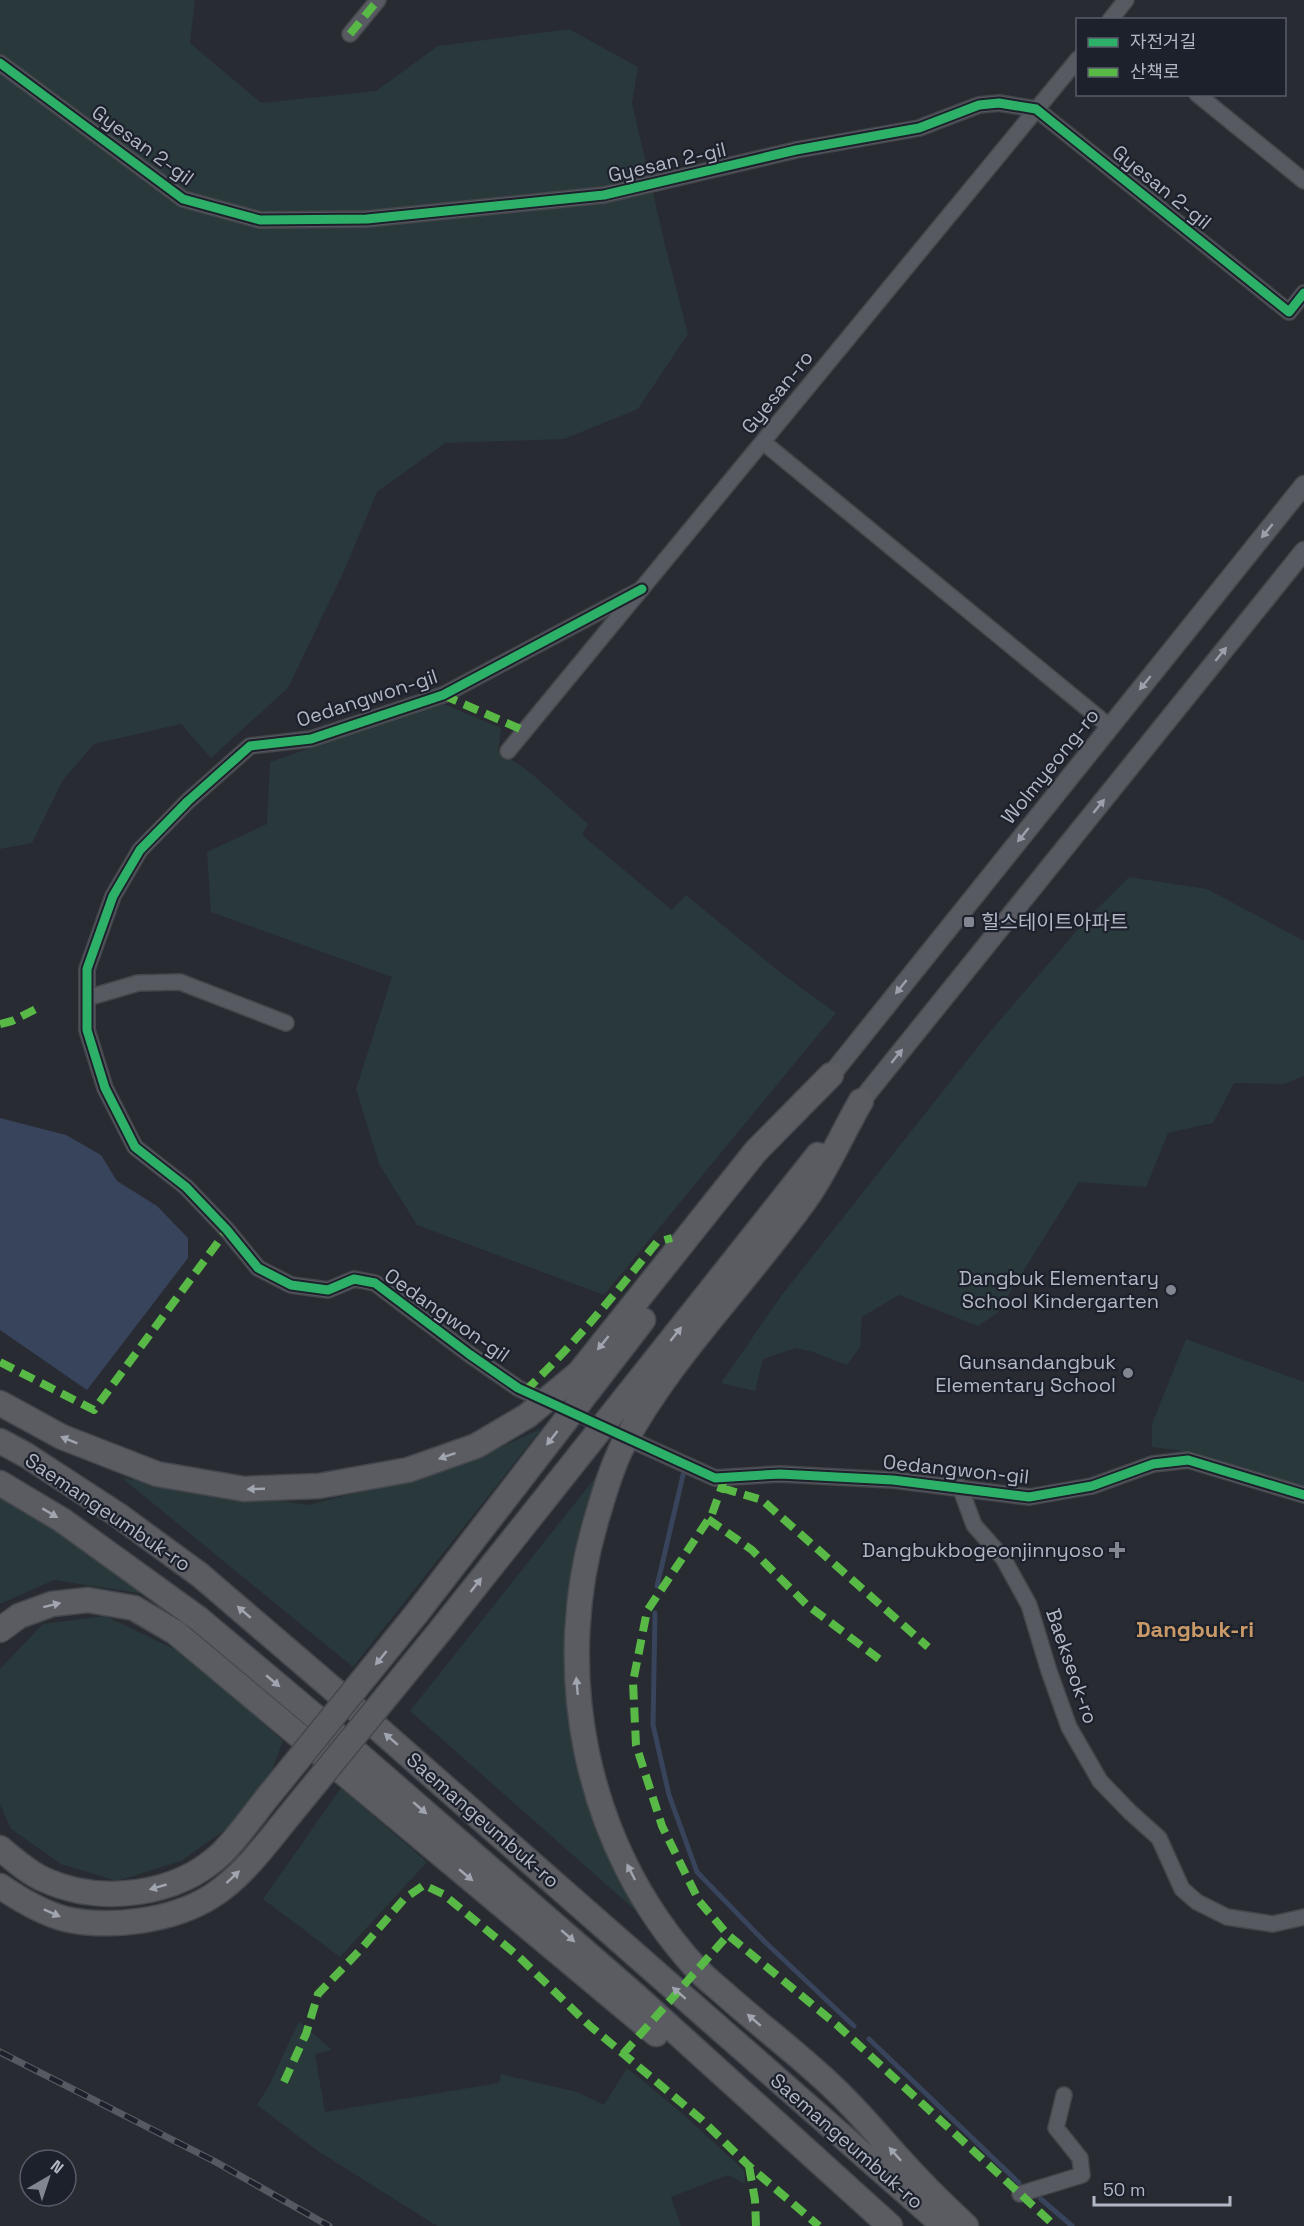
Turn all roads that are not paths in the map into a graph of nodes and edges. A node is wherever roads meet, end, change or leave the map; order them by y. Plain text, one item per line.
1 (378, 0) edge
2 (1126, 0) edge
3 (1112, 18) edge
4 (350, 34) dead end
5 (1076, 59) edge
6 (0, 63) edge
7 (1199, 96) edge
8 (1036, 109) junction
9 (1304, 181) edge
10 (1304, 293) edge
11 (763, 442) junction
12 (1304, 485) edge
13 (1304, 551) edge
14 (642, 589) junction
15 (1110, 727) junction
16 (508, 751) dead end
17 (87, 998) junction
18 (286, 1023) dead end
19 (831, 1075) junction
20 (861, 1101) junction
21 (535, 1396) tunnel mouth
22 (0, 1403) edge
23 (0, 1441) edge
24 (638, 1443) tunnel mouth
25 (0, 1483) edge
26 (960, 1487) junction
27 (1304, 1495) edge
28 (0, 1630) edge
29 (0, 1848) edge
30 (0, 1886) edge
31 (1304, 1917) edge
32 (1064, 2095) dead end
33 (1020, 2194) dead end
34 (885, 2226) edge
35 (890, 2226) edge
36 (944, 2226) edge
37 (966, 2226) edge

1 - 4 street
2 - 3 street
5 - 8 street, Gyesan-ro
6 - 8 street, Gyesan 2-gil
7 - 9 street
8 - 10 street, Gyesan 2-gil
8 - 11 street, Gyesan-ro
11 - 14 street, Gyesan-ro
11 - 15 street
12 -> 15 street, Wolmyeong-ro
20 -> 13 street
14 - 16 street, Gyesan-ro
14 - 17 street, Oedangwon-gil
15 -> 19 street, Wolmyeong-ro
17 - 18 street
17 - 21 street, Oedangwon-gil
19 -> 22 highway
19 -> 29 highway, bridge
30 -> 20 highway, bridge
37 -> 20 highway
36 -> 23 highway, Saemangeumbuk-ro
24 - 26 street, Oedangwon-gil
25 -> 35 highway, Saemangeumbuk-ro
26 - 27 street, Oedangwon-gil
26 - 31 street, Baekseok-ro
28 -> 34 highway
32 - 33 street

